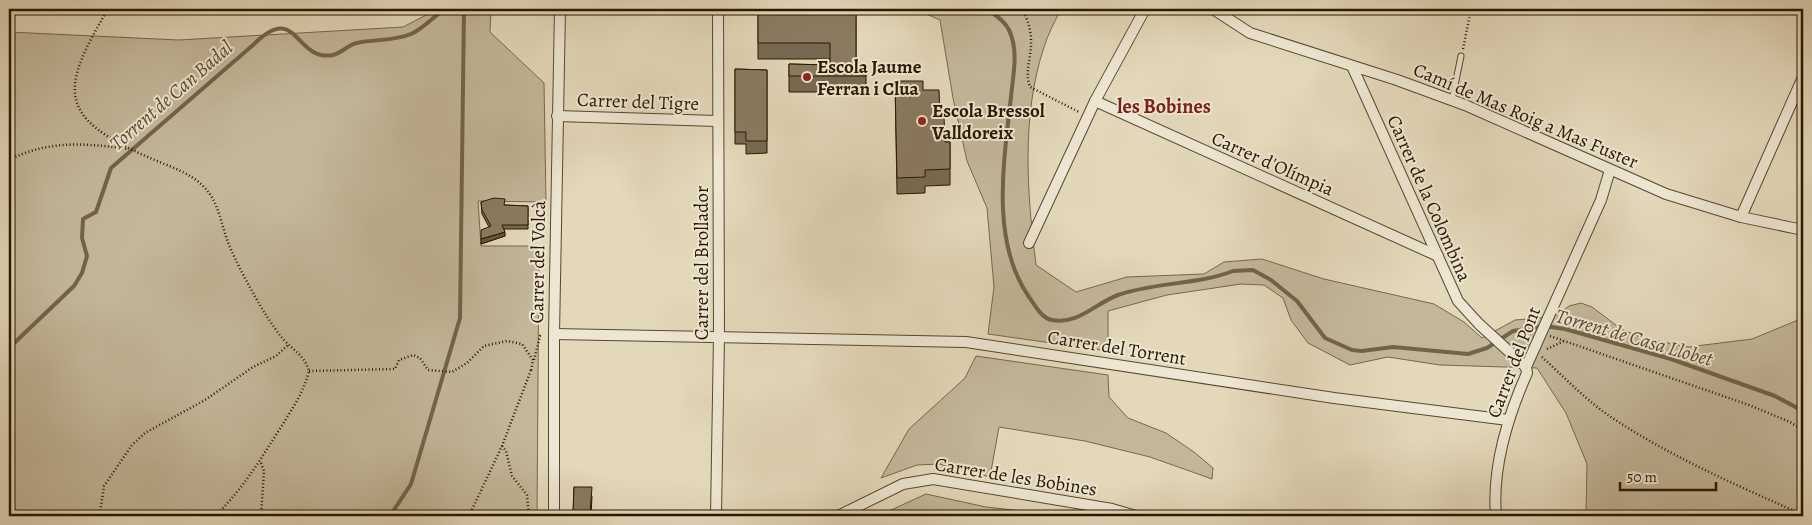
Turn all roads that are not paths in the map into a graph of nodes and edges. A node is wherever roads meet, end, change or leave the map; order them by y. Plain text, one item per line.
1 (560, 9) edge
2 (718, 9) edge
3 (1145, 9) edge
4 (1213, 9) edge
5 (1461, 56) road end
6 (1352, 66) junction
7 (1803, 77) edge
8 (1452, 100) junction
9 (1095, 101) junction
10 (557, 116) junction
11 (717, 121) junction
12 (1610, 170) junction
13 (1741, 216) junction
14 (1803, 230) edge
15 (1029, 243) dead end
16 (1438, 256) junction
17 (554, 334) junction
18 (719, 336) junction
19 (1526, 367) junction
20 (1508, 420) junction
21 (554, 516) edge
22 (716, 516) edge
23 (838, 516) edge
24 (1136, 516) edge
25 (1496, 516) edge

1 - 10 street, Carrer del Volcà
2 - 11 street, Carrer del Brollador
3 - 9 street
4 - 6 street, Camí de Mas Roig a Mas Fuster
5 - 8 lane
6 - 8 street, Camí de Mas Roig a Mas Fuster
6 - 16 street, Carrer de la Colombina
7 - 13 street
8 - 12 street, Camí de Mas Roig a Mas Fuster
9 - 15 street
9 - 16 street, Carrer d'Olímpia
10 - 11 street, Carrer del Tigre
10 - 17 street, Carrer del Volcà
11 - 18 street, Carrer del Brollador
12 - 13 street, Camí de Mas Roig a Mas Fuster
12 - 19 street, Carrer del Pont
13 - 14 street, Camí de Mas Roig a Mas Fuster
16 - 19 street, Carrer de la Colombina
17 - 18 street, Carrer del Torrent
17 - 21 street, Carrer del Volcà
18 - 20 street, Carrer del Torrent
18 - 22 street, Carrer del Brollador
19 - 20 street, Carrer del Pont
20 - 25 street, Carrer del Pont
23 - 24 street, Carrer de les Bobines

